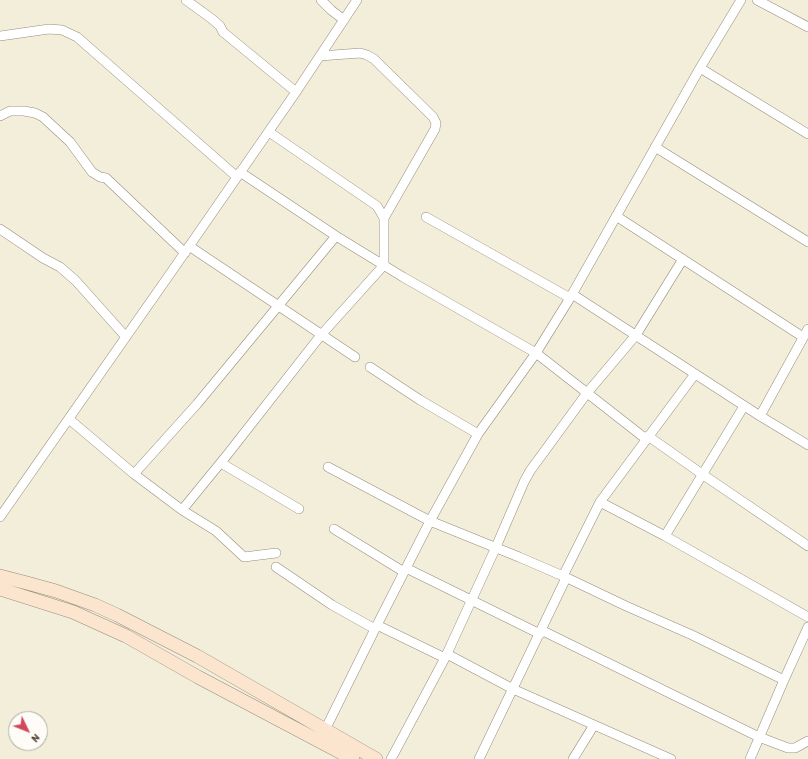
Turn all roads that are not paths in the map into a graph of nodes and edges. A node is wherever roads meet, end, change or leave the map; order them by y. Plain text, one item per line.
1 (186, 0) edge
2 (321, 0) edge
3 (357, 0) edge
4 (741, 0) edge
5 (757, 0) edge
6 (777, 4) edge
7 (344, 20) junction
8 (808, 27) edge
9 (0, 36) edge
10 (320, 56) junction
11 (700, 68) junction
12 (296, 92) junction
13 (0, 116) edge
14 (269, 132) junction
15 (808, 134) edge
16 (655, 147) junction
17 (239, 175) junction
18 (616, 216) junction
19 (426, 217) dead end
20 (384, 218) junction
21 (0, 229) edge
22 (336, 236) junction
23 (808, 242) edge
24 (187, 250) junction
25 (683, 260) junction
26 (386, 266) junction
27 (571, 296) junction
28 (279, 306) junction
29 (806, 333) edge
30 (321, 335) junction
31 (636, 335) junction
32 (126, 337) junction
33 (536, 353) junction
34 (355, 357) dead end
35 (370, 367) dead end
36 (695, 374) junction
37 (587, 393) junction
38 (744, 406) junction
39 (760, 416) junction
40 (69, 419) junction
41 (478, 434) junction
42 (647, 437) junction
43 (808, 445) edge
44 (221, 463) junction
45 (328, 467) dead end
46 (134, 474) junction
47 (702, 474) junction
48 (600, 502) junction
49 (299, 509) dead end
50 (182, 510) junction
51 (0, 517) edge
52 (430, 520) junction
53 (334, 529) dead end
54 (665, 536) junction
55 (808, 546) edge
56 (496, 547) junction
57 (276, 553) dead end
58 (276, 567) dead end
59 (405, 570) junction
60 (0, 576) edge
61 (564, 577) junction
62 (0, 589) edge
63 (471, 601) junction
64 (808, 616) edge
65 (376, 627) junction
66 (808, 627) edge
67 (540, 632) junction
68 (446, 656) junction
69 (784, 680) junction
70 (513, 689) junction
71 (594, 725) junction
72 (325, 730) junction
73 (759, 737) junction
74 (808, 741) edge
75 (353, 759) edge
76 (376, 759) edge
77 (391, 759) edge
78 (479, 759) edge
79 (573, 759) edge
80 (671, 759) edge
81 (750, 759) edge

1 - 12 street
2 - 7 street
3 - 7 street
4 - 11 street
5 - 6 street
6 - 8 street
7 - 10 street
9 - 17 street
10 - 12 street
10 - 20 street
11 - 15 street
11 - 16 street
12 - 14 street
13 - 24 street
14 - 17 street
14 - 20 street
16 - 18 street
16 - 23 street
17 - 22 street
17 - 24 street
18 - 25 street
18 - 27 street
19 - 27 street
20 - 26 street
21 - 32 street
22 - 26 street
22 - 28 street
24 - 28 street
24 - 32 street
25 - 29 street
25 - 31 street
26 - 30 street
26 - 33 street
27 - 31 street
27 - 33 street
28 - 30 street
28 - 46 street
29 - 39 street
30 - 34 street
30 - 44 street
31 - 36 street
31 - 37 street
32 - 40 street
33 - 37 street
33 - 41 street
35 - 41 street
36 - 38 street
36 - 42 street
37 - 42 street
37 - 56 street
38 - 39 street
38 - 47 street
39 - 43 street
40 - 46 street
40 - 51 street
41 - 52 street
42 - 47 street
42 - 48 street
44 - 49 street
44 - 50 street
45 - 52 street
46 - 50 street
47 - 54 street
47 - 55 street
48 - 54 street
48 - 61 street
50 - 57 street
52 - 56 street
52 - 59 street
53 - 59 street
54 - 64 street
56 - 61 street
56 - 63 street
58 - 65 street
59 - 63 street
59 - 65 street
60 - 72 main road
61 - 67 street
61 - 69 street
62 - 75 main road
63 - 67 street
63 - 68 street
65 - 68 street
65 - 72 street
66 - 69 street
67 - 70 street
67 - 73 street
68 - 70 street
68 - 77 street
69 - 73 street
70 - 71 street
70 - 78 street
71 - 79 street
71 - 80 street
72 - 76 main road
73 - 74 street
73 - 81 street

